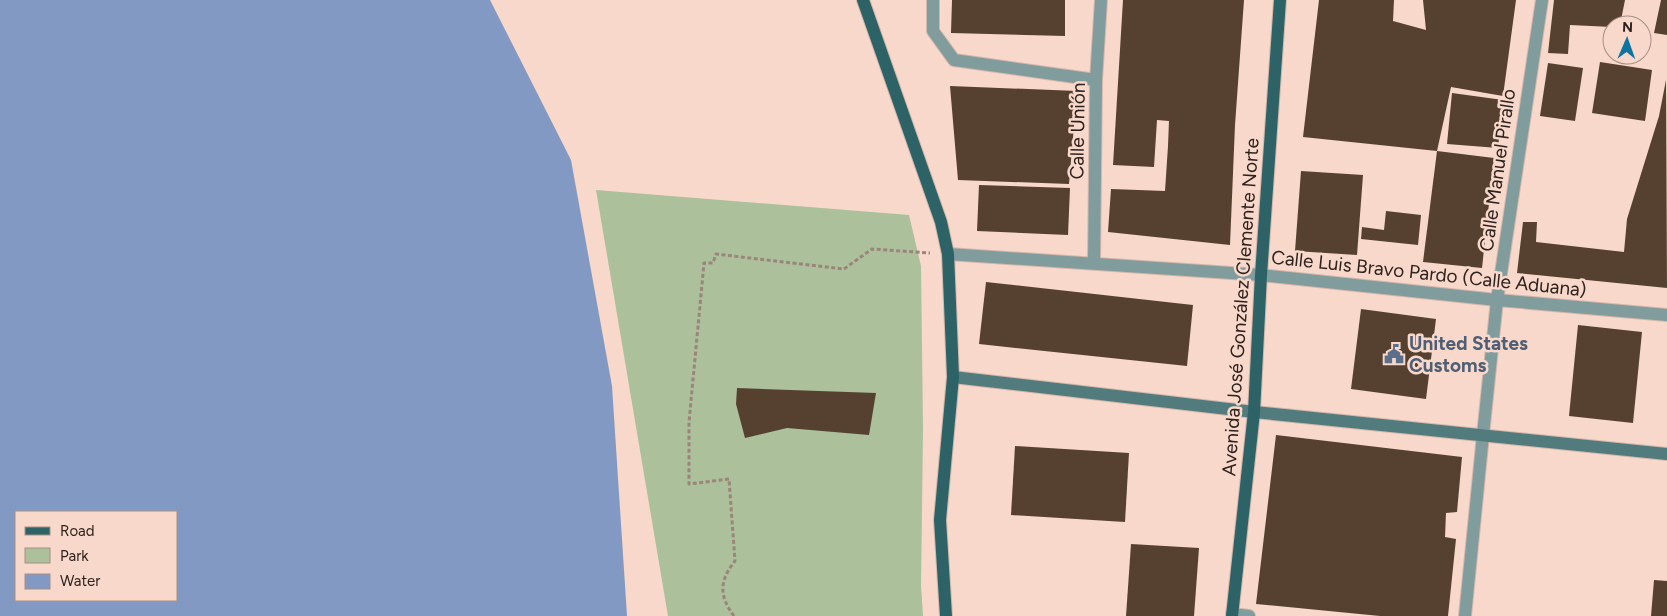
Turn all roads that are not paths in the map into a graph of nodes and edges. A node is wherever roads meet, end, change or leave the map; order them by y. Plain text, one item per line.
1 (863, 0) edge
2 (933, 0) edge
3 (1101, 0) edge
4 (1280, 0) edge
5 (1542, 0) edge
6 (1096, 80) junction
7 (948, 254) junction
8 (1094, 263) junction
9 (1261, 275) junction
10 (1497, 300) junction
11 (1667, 314) edge
12 (953, 377) junction
13 (1254, 412) junction
14 (1483, 435) junction
15 (1667, 454) edge
16 (1232, 615) edge
17 (946, 616) edge
18 (1249, 616) edge
19 (1465, 616) edge

1 - 7 main road
2 - 6 street
3 - 6 street, Calle Unión
4 - 9 main road, Avenida José González Clemente Norte
5 - 10 street, Calle Manuel Pirallo
6 - 8 street, Calle Unión
7 - 8 street, Calle Luis Bravo Pardo (Calle Aduana)
7 - 12 main road
8 - 9 street, Calle Luis Bravo Pardo (Calle Aduana)
9 - 10 street, Calle Luis Bravo Pardo (Calle Aduana)
9 - 13 main road, Avenida José González Clemente Norte
10 - 11 street, Calle Luis Bravo Pardo (Calle Aduana)
10 - 14 street, Calle Manuel Pirallo
12 - 13 street
12 - 17 main road
13 - 14 street
13 - 16 main road, Avenida José González Clemente Norte
14 - 15 street
14 - 19 street, Calle Manuel Pirallo
16 - 18 street

